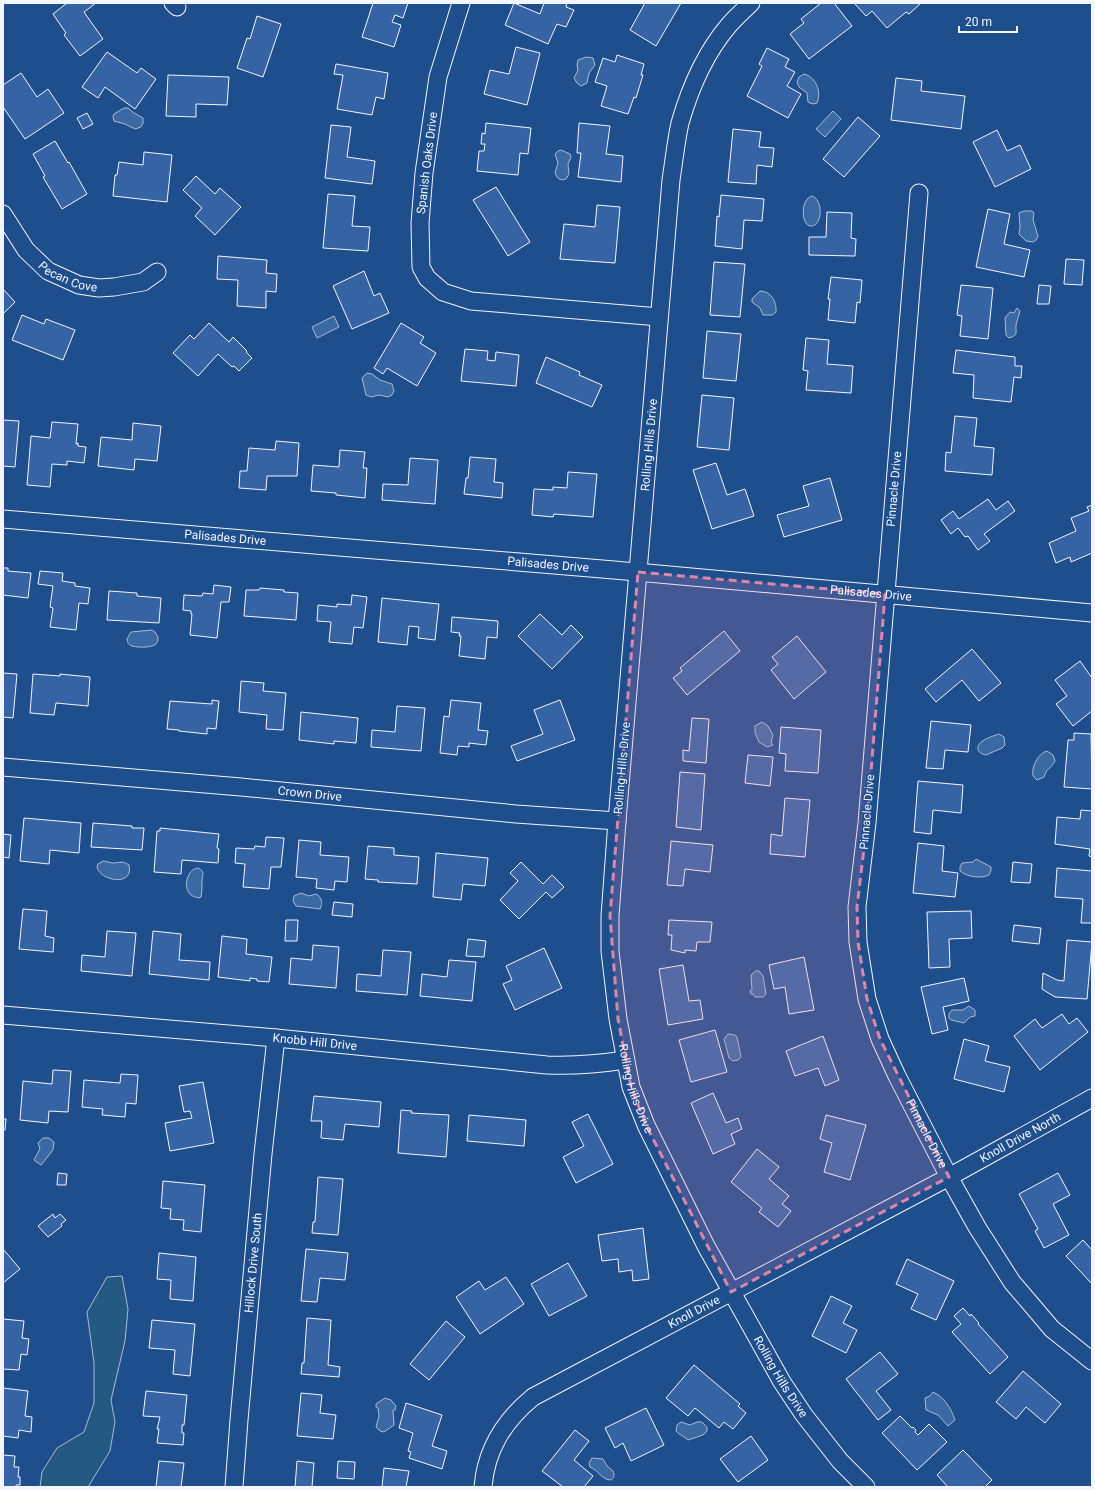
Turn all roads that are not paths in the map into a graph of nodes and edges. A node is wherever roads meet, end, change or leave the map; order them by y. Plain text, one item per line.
1 (461, 3) edge
2 (751, 3) edge
3 (919, 193) dead end
4 (3, 214) edge
5 (157, 272) dead end
6 (659, 317) junction
7 (3, 518) edge
8 (638, 572) junction
9 (885, 594) junction
10 (1092, 613) edge
11 (3, 767) edge
12 (617, 821) junction
13 (3, 1015) edge
14 (276, 1038) junction
15 (625, 1060) junction
16 (1092, 1098) edge
17 (949, 1177) junction
18 (732, 1292) junction
19 (1092, 1361) edge
20 (234, 1487) edge
21 (483, 1487) edge
22 (866, 1487) edge

1 - 6 street, Spanish Oaks Drive
2 - 6 street, Rolling Hills Drive
3 - 9 street, Pinnacle Drive
4 - 5 street, Pecan Cove
6 - 8 street, Rolling Hills Drive
7 - 8 street, Palisades Drive
8 - 9 street, Palisades Drive
8 - 12 street, Rolling Hills Drive
9 - 10 street, Palisades Drive
9 - 17 street, Pinnacle Drive
11 - 12 street, Crown Drive
12 - 15 street, Rolling Hills Drive
13 - 14 street, Knobb Hill Drive
14 - 15 street, Knobb Hill Drive
14 - 20 street, Hillock Drive South
15 - 18 street, Rolling Hills Drive
16 - 17 street, Knoll Drive North
17 - 18 street, Knoll Drive
17 - 19 street, Pinnacle Drive
18 - 21 street, Knoll Drive
18 - 22 street, Rolling Hills Drive

